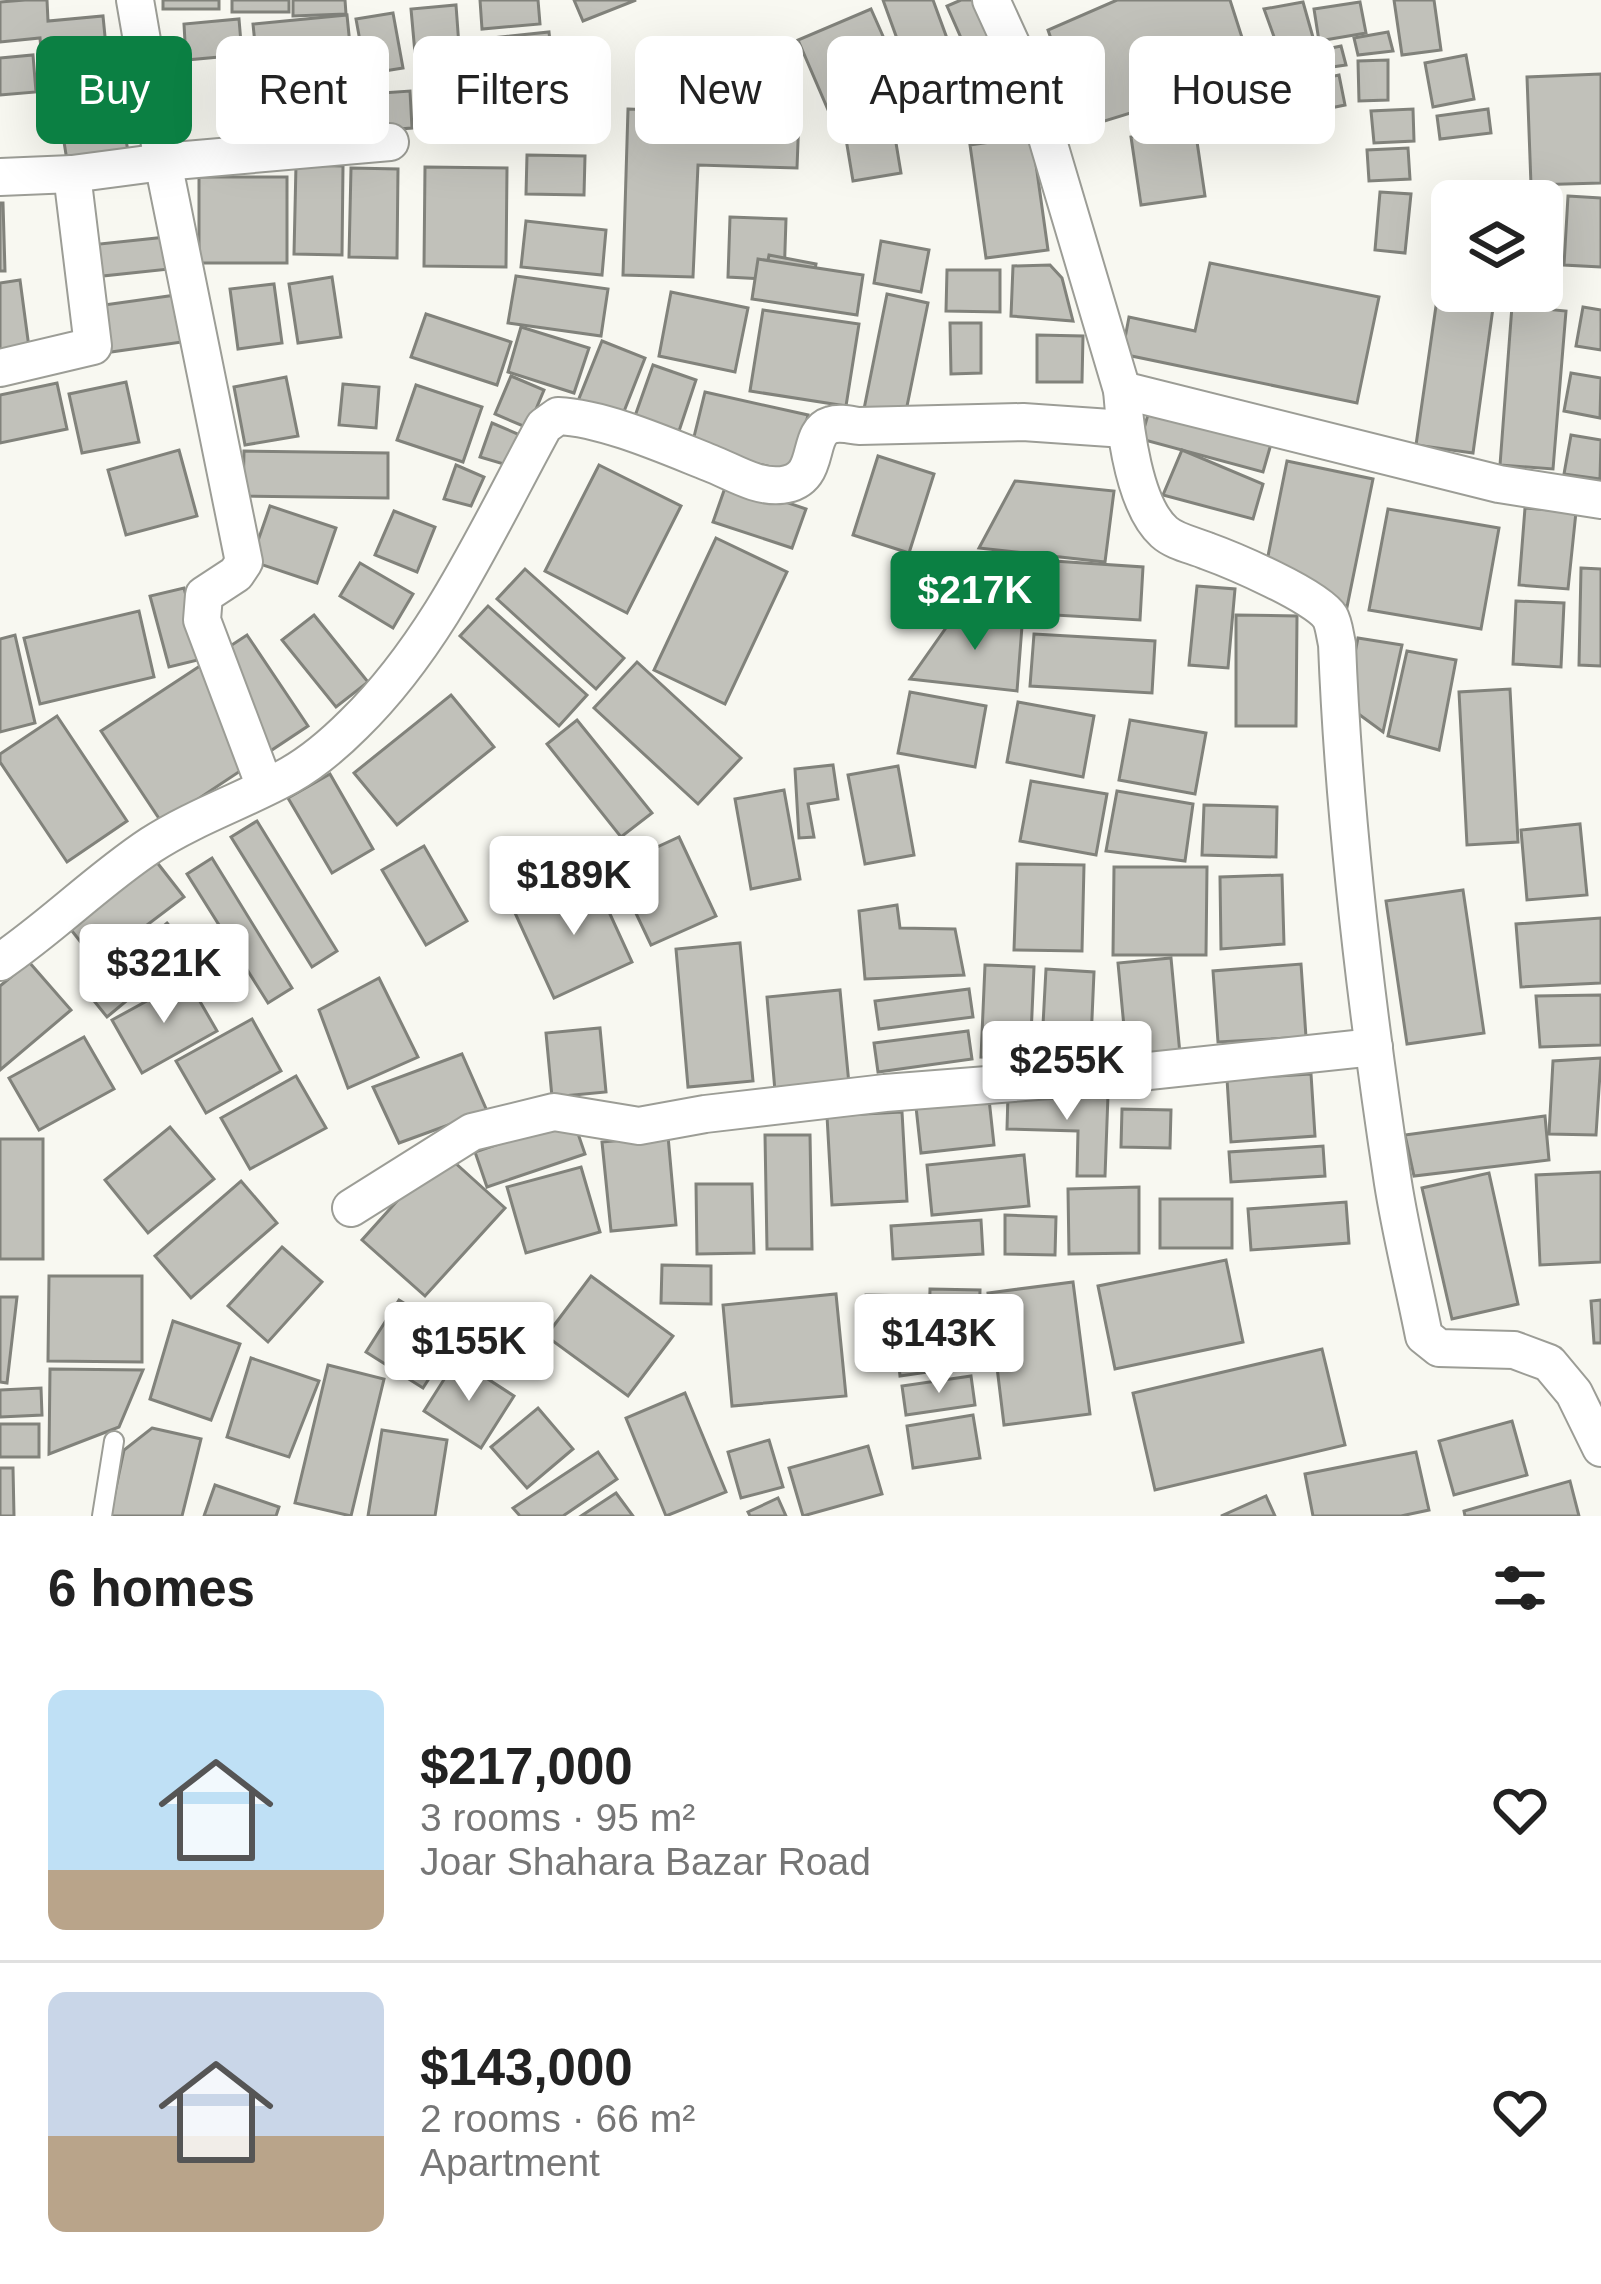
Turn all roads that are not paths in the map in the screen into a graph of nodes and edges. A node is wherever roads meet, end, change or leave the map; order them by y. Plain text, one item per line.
1 (136, 0) edge
2 (991, 0) edge
3 (390, 142) dead end
4 (163, 162) junction
5 (72, 174) junction
6 (0, 177) edge
7 (0, 368) edge
8 (1122, 390) junction
9 (1125, 429) junction
10 (1601, 500) edge
11 (265, 787) junction
12 (0, 962) edge
13 (1374, 1047) junction
14 (351, 1208) dead end
15 (114, 1441) dead end
16 (1601, 1448) edge
17 (102, 1516) edge

1 - 4 street
2 - 8 street
3 - 4 street
4 - 5 street
4 - 11 street
5 - 6 street
5 - 7 street
8 - 9 street
8 - 10 street
9 - 11 street
9 - 13 street
11 - 12 street
13 - 14 street
13 - 16 street
15 - 17 lane

